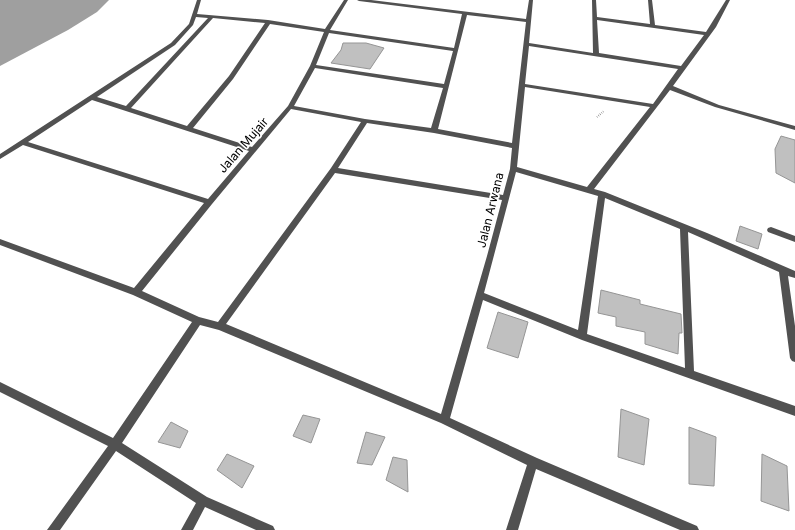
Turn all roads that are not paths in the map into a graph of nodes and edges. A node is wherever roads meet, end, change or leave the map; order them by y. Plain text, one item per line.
1 (199, 0) edge
2 (346, 0) edge
3 (359, 0) edge
4 (531, 0) edge
5 (594, 0) edge
6 (650, 0) edge
7 (728, 0) edge
8 (465, 13) junction
9 (193, 15) junction
10 (211, 18) junction
11 (595, 18) junction
12 (528, 20) junction
13 (268, 22) junction
14 (653, 27) junction
15 (327, 30) junction
16 (707, 34) junction
17 (526, 44) junction
18 (456, 50) junction
19 (596, 54) junction
20 (313, 66) junction
21 (682, 68) junction
22 (522, 85) junction
23 (445, 86) junction
24 (670, 88) junction
25 (91, 98) junction
26 (655, 106) junction
27 (290, 107) junction
28 (127, 109) junction
29 (365, 121) junction
30 (795, 128) edge
31 (188, 129) junction
32 (434, 131) junction
33 (22, 142) junction
34 (516, 146) junction
35 (254, 150) junction
36 (0, 157) edge
37 (513, 169) junction
38 (333, 170) junction
39 (589, 190) junction
40 (602, 194) junction
41 (506, 198) junction
42 (209, 202) junction
43 (684, 227) junction
44 (771, 230) dead end
45 (795, 239) edge
46 (0, 242) edge
47 (783, 270) junction
48 (795, 275) edge
49 (136, 292) junction
50 (479, 295) junction
51 (198, 321) junction
52 (220, 326) junction
53 (582, 336) junction
54 (795, 358) edge
55 (690, 375) junction
56 (0, 387) edge
57 (795, 411) edge
58 (444, 420) junction
59 (115, 444) junction
60 (533, 462) junction
61 (203, 501) junction
62 (53, 530) edge
63 (187, 530) edge
64 (269, 530) edge
65 (512, 530) edge
66 (693, 530) edge

1 - 9 street
2 - 15 street, Jalan Mujair
3 - 8 street
4 - 12 street, Jalan Arwana
5 - 11 street
6 - 14 street
7 - 16 street
8 - 12 street
8 - 18 street
9 - 10 street
9 - 25 street
10 - 13 street
10 - 28 street
11 - 14 street
11 - 19 street
12 - 17 street, Jalan Arwana
13 - 15 street
13 - 31 street
14 - 16 street
15 - 18 street
15 - 20 street, Jalan Mujair
16 - 21 street
17 - 19 street
17 - 22 street, Jalan Arwana
18 - 23 street
19 - 21 street
20 - 23 street
20 - 27 street, Jalan Mujair
21 - 24 street
22 - 26 street
22 - 34 street, Jalan Arwana
23 - 32 street
24 - 26 street
24 - 30 street
25 - 28 street
25 - 33 street
26 - 39 street
27 - 29 street
27 - 35 street, Jalan Mujair
28 - 31 street
29 - 32 street
29 - 38 street
31 - 35 street
32 - 34 street
33 - 36 street
33 - 42 street
34 - 37 street, Jalan Arwana
35 - 42 street, Jalan Mujair
37 - 39 street
37 - 41 street, Jalan Arwana
38 - 41 street
38 - 52 street
39 - 40 street
40 - 43 street
40 - 53 street
41 - 50 street, Jalan Arwana
42 - 49 street, Jalan Mujair
43 - 47 street
43 - 55 street
44 - 45 street
46 - 49 street
47 - 48 street
47 - 54 street
49 - 51 street
50 - 53 street
50 - 58 street, Jalan Arwana
51 - 52 street
51 - 59 street
52 - 58 street
53 - 55 street
55 - 57 street
56 - 59 street
58 - 60 street
59 - 61 street
59 - 62 street
60 - 65 street
60 - 66 street
61 - 63 street
61 - 64 street

